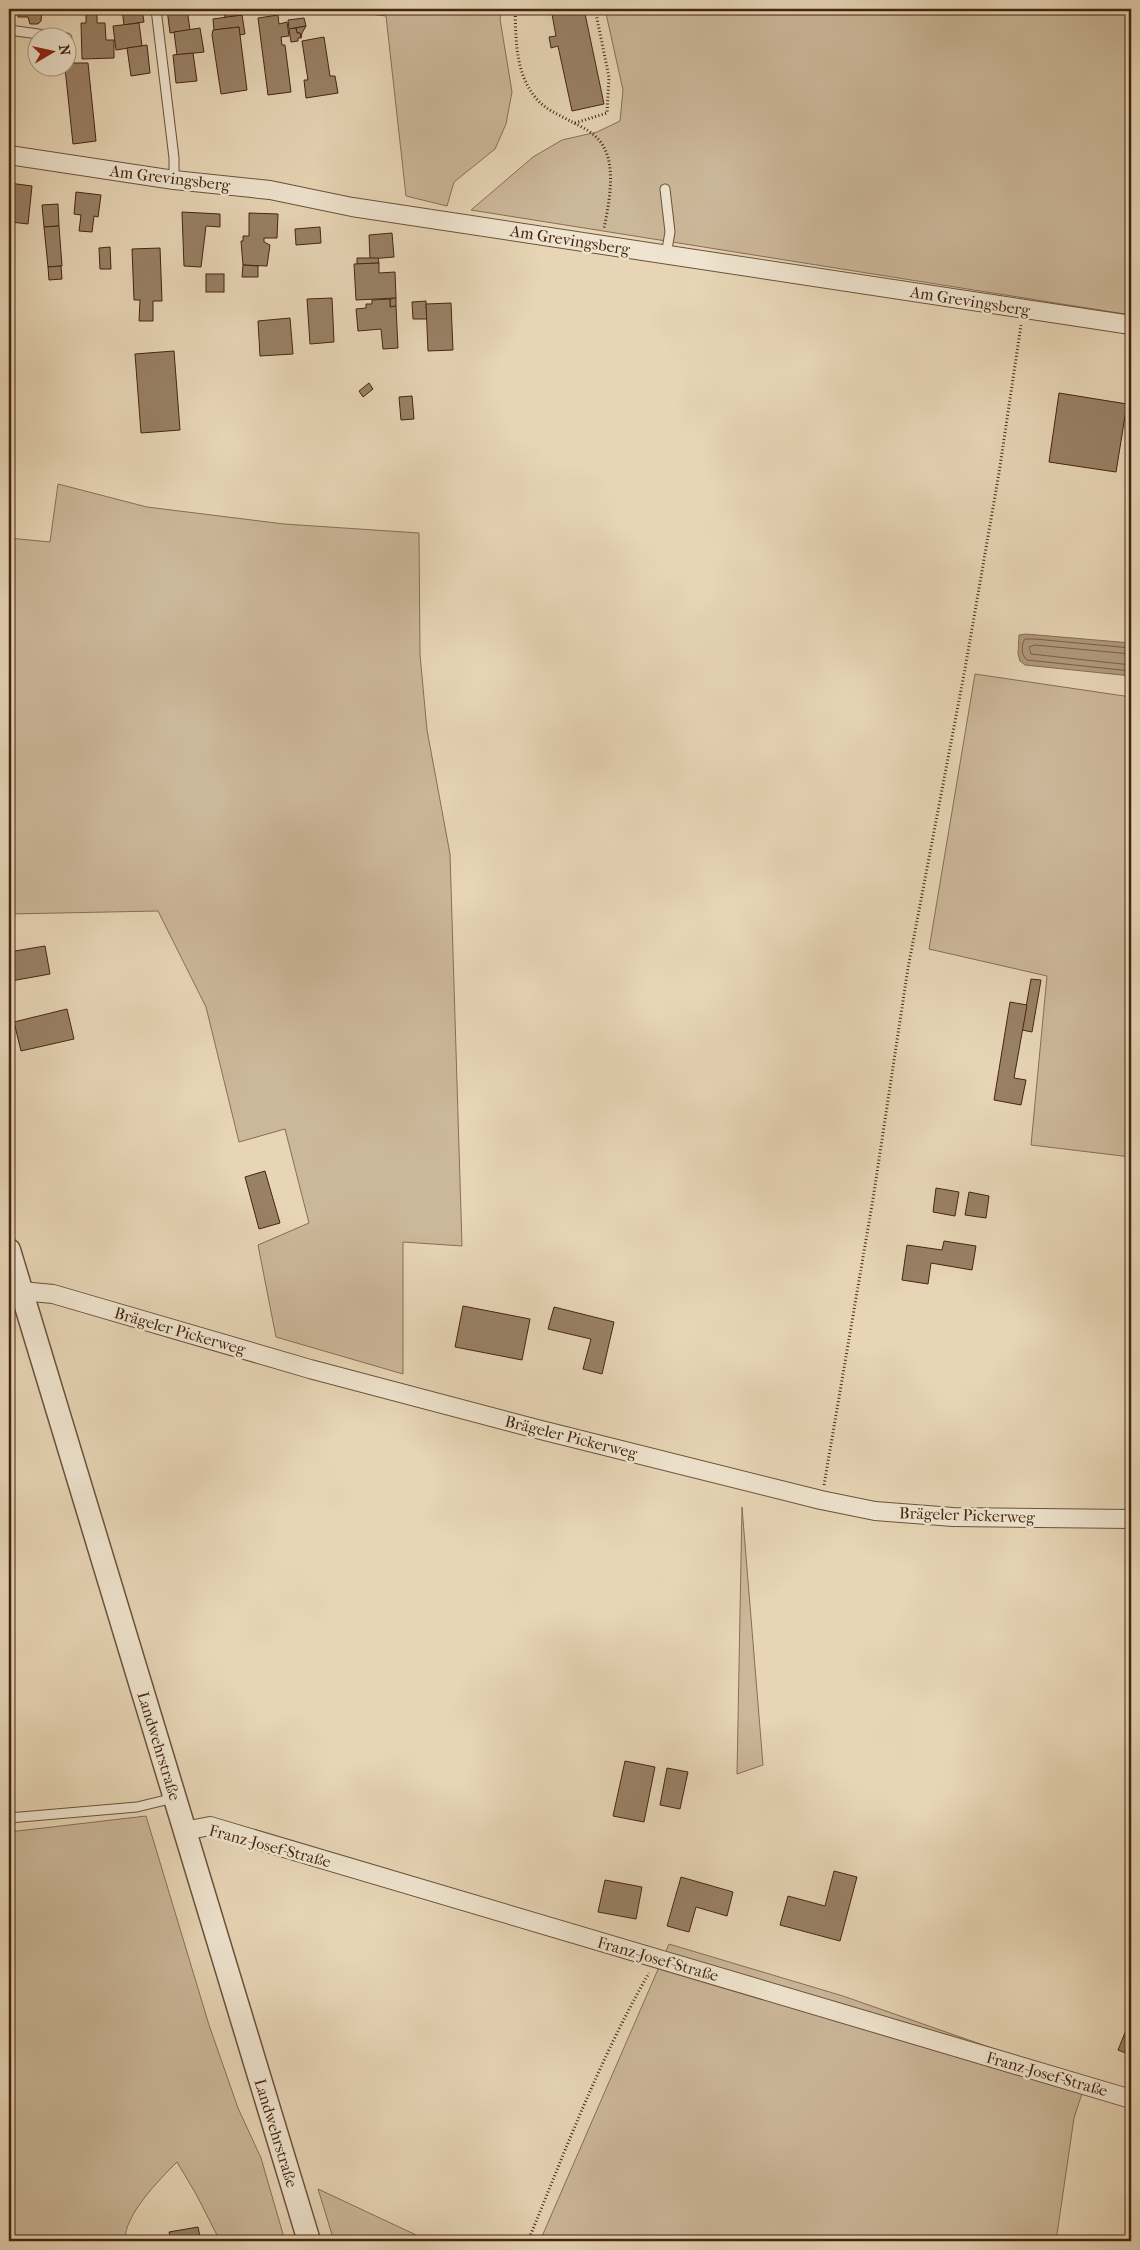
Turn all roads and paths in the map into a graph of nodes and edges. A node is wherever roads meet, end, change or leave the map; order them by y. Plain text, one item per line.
1 (156, 9) edge
2 (514, 9) edge
3 (595, 9) edge
4 (9, 30) edge
5 (28, 33) edge
6 (575, 123) junction
7 (9, 155) edge
8 (174, 180) junction
9 (665, 188) dead end
10 (600, 245) junction
11 (666, 255) junction
12 (1021, 309) junction
13 (1131, 325) edge
14 (10, 1255) edge
15 (21, 1291) junction
16 (821, 1500) junction
17 (1131, 1519) edge
18 (174, 1798) junction
19 (9, 1818) edge
20 (184, 1831) junction
21 (657, 1958) junction
22 (1131, 2099) edge
23 (309, 2241) edge
24 (528, 2241) edge

1 - 8 lane
2 - 6 path
3 - 6 path
4 - 5 lane
6 - 10 path
7 - 8 street, Am Grevingsberg
8 - 10 street, Am Grevingsberg
9 - 11 lane
10 - 11 street, Am Grevingsberg
11 - 12 street, Am Grevingsberg
12 - 13 street, Am Grevingsberg
12 - 16 path
14 - 15 street, Landwehrstraße
15 - 16 street, Brägeler Pickerweg
15 - 18 street, Landwehrstraße
16 - 17 street, Brägeler Pickerweg
18 - 19 lane
18 - 20 street, Landwehrstraße
20 - 21 street, Franz-Josef-Straße
20 - 23 street, Landwehrstraße
21 - 22 street, Franz-Josef-Straße
21 - 24 path

